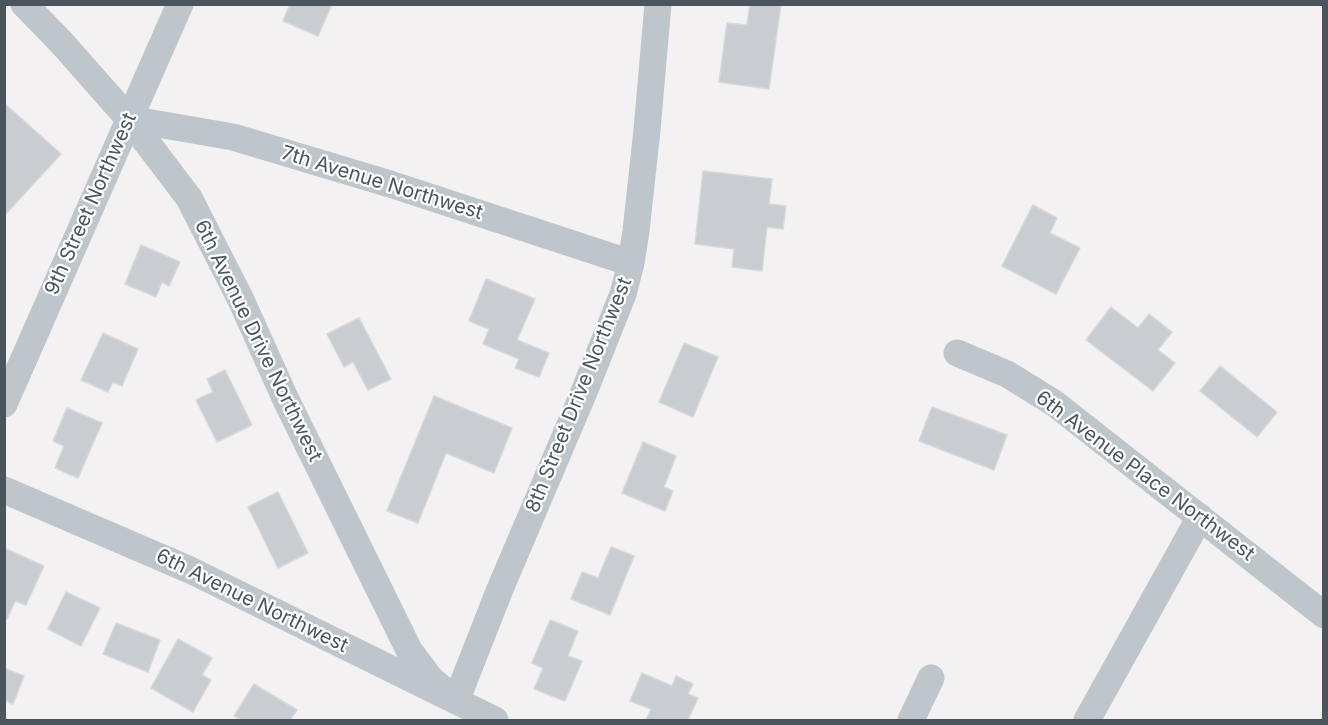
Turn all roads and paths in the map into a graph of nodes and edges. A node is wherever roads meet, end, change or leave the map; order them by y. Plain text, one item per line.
1 (24, 4) edge
2 (180, 4) edge
3 (658, 4) edge
4 (129, 119) junction
5 (631, 263) junction
6 (957, 353) dead end
7 (4, 404) edge
8 (4, 490) edge
9 (1200, 518) junction
10 (1323, 615) edge
11 (931, 678) dead end
12 (456, 701) junction
13 (495, 720) edge
14 (911, 720) edge
15 (1087, 720) edge

1 - 4 street, 6th Avenue Drive Northwest
2 - 4 street, 9th Street Northwest
3 - 5 street, 8th Street Drive Northwest
4 - 5 street, 7th Avenue Northwest
4 - 7 street, 9th Street Northwest
4 - 12 street, 6th Avenue Drive Northwest
5 - 12 street, 8th Street Drive Northwest
6 - 9 street, 6th Avenue Place Northwest
8 - 12 street, 6th Avenue Northwest
9 - 10 street, 6th Avenue Place Northwest
9 - 15 street
11 - 14 street
12 - 13 street, 6th Avenue Northwest

